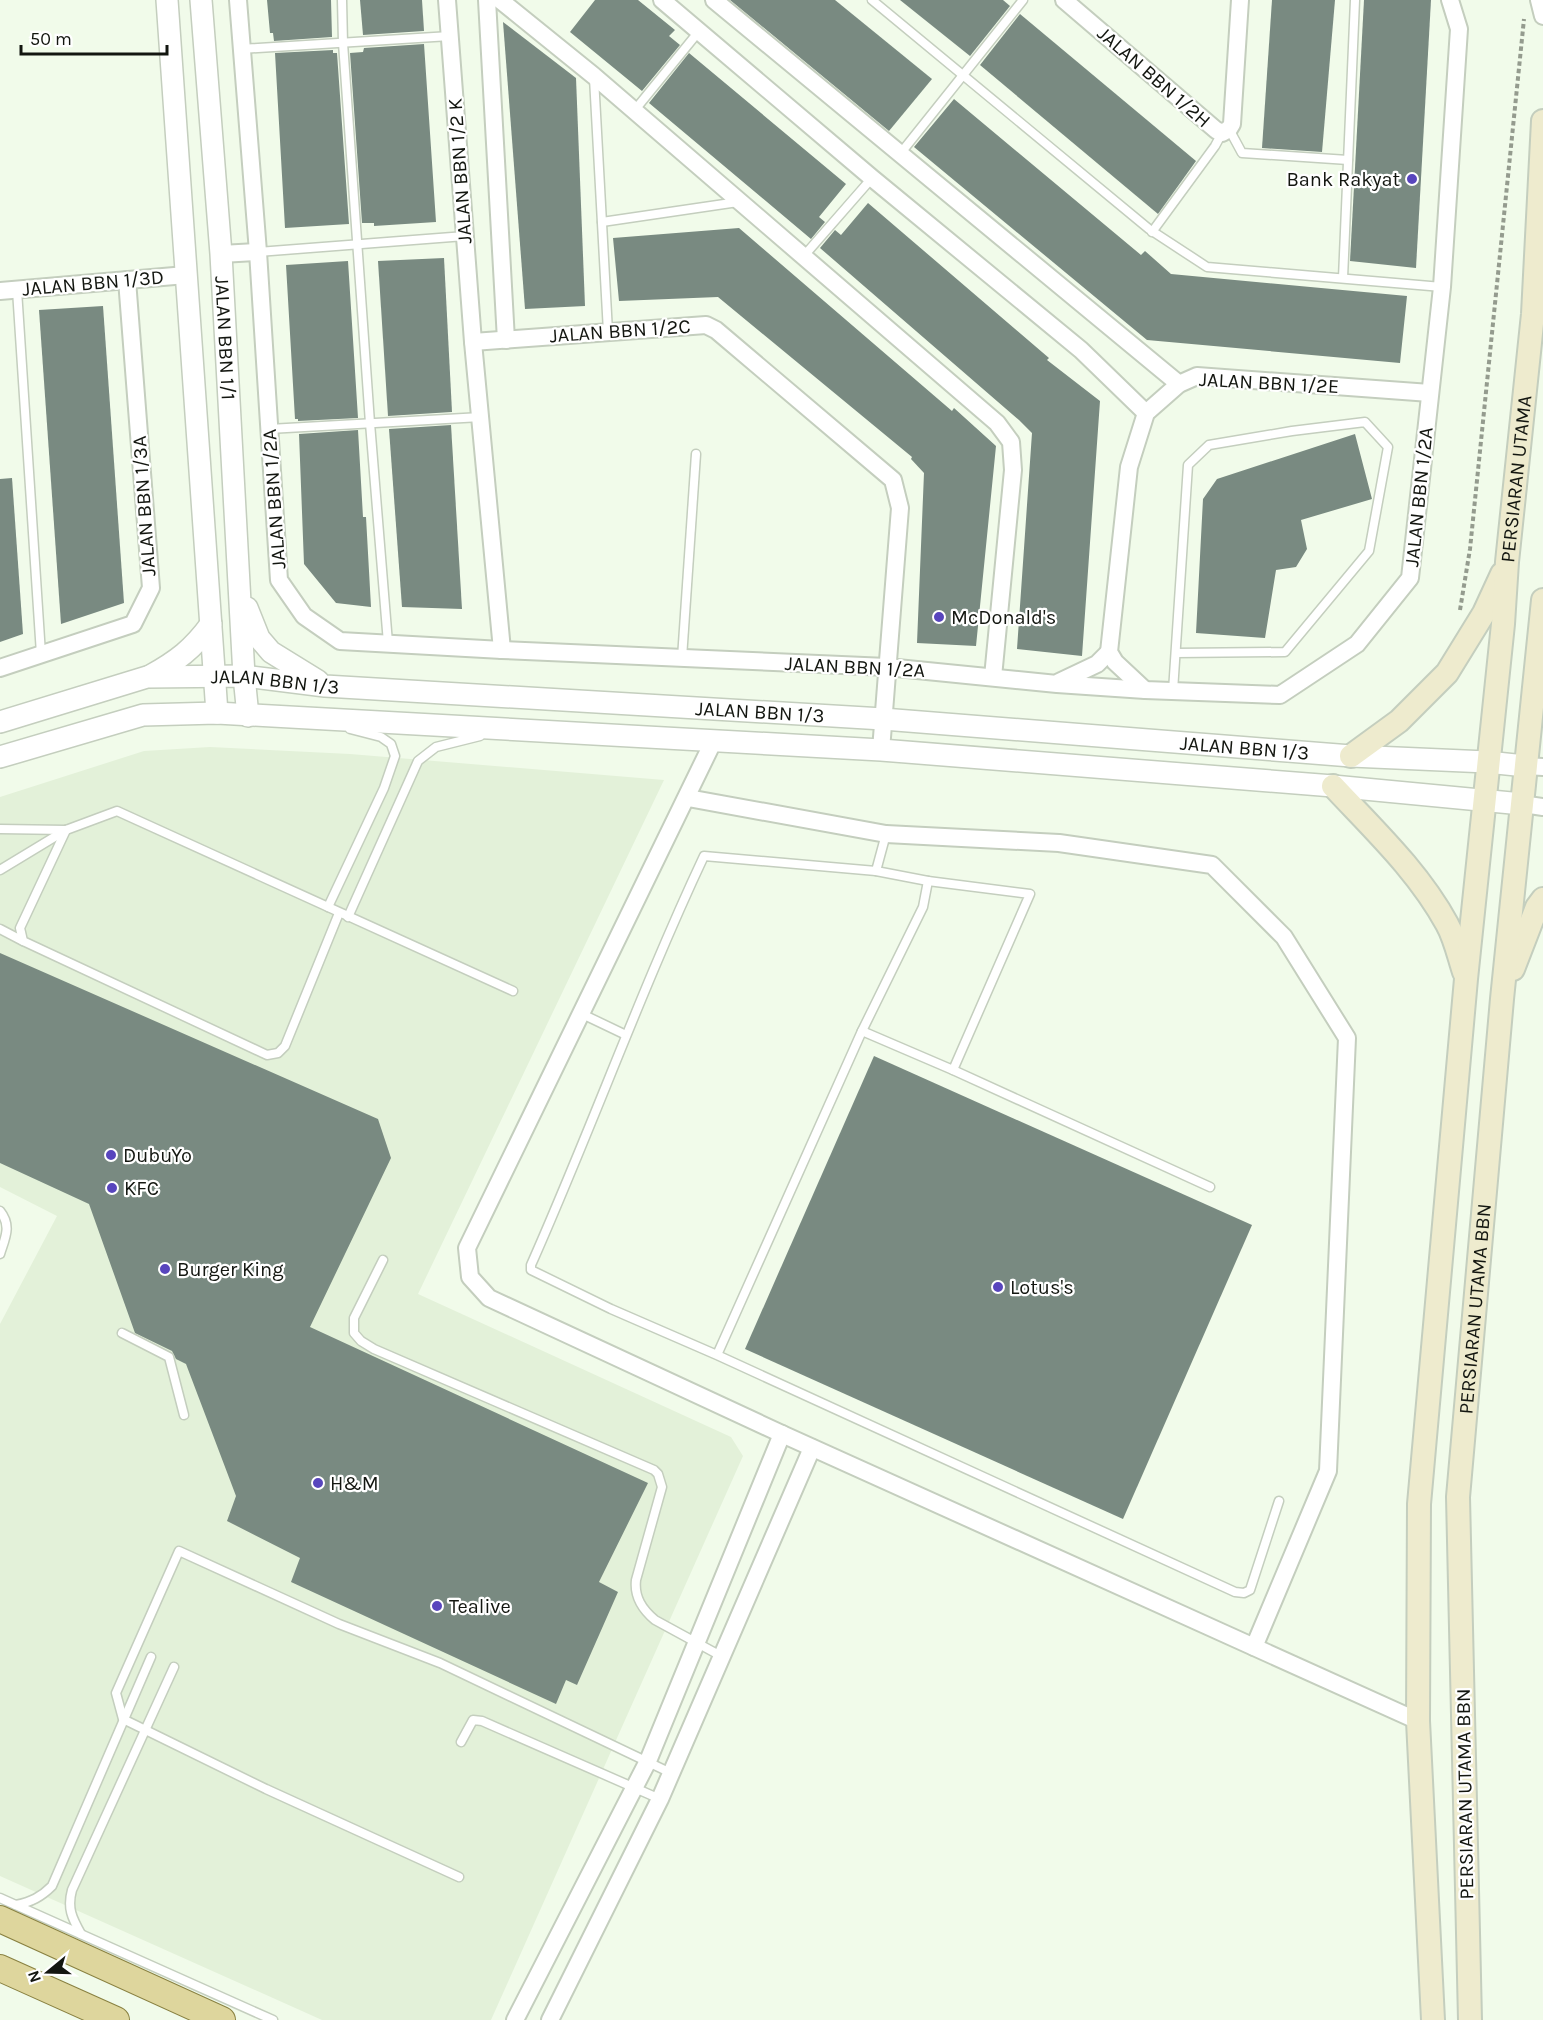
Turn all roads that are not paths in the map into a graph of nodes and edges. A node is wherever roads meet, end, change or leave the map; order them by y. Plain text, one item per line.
1 (167, 0) edge
2 (201, 0) edge
3 (238, 0) edge
4 (342, 0) edge
5 (447, 0) edge
6 (488, 0) edge
7 (500, 0) edge
8 (662, 0) edge
9 (714, 0) edge
10 (872, 0) edge
11 (1023, 0) edge
12 (1064, 0) edge
13 (1240, 0) edge
14 (1355, 0) edge
15 (1450, 0) edge
16 (1539, 0) edge
17 (1543, 16) edge
18 (700, 30) junction
19 (450, 36) junction
20 (343, 43) junction
21 (242, 49) junction
22 (964, 75) junction
23 (594, 76) junction
24 (634, 111) junction
25 (1543, 122) edge
26 (1226, 131) junction
27 (900, 154) junction
28 (1348, 160) junction
29 (872, 178) junction
30 (739, 202) junction
31 (602, 222) junction
32 (1152, 231) junction
33 (465, 236) junction
34 (359, 244) junction
35 (258, 252) junction
36 (221, 254) junction
37 (802, 257) junction
38 (186, 275) junction
39 (1343, 278) junction
40 (127, 280) junction
41 (1442, 287) junction
42 (18, 290) junction
43 (0, 291) edge
44 (608, 332) junction
45 (506, 340) junction
46 (473, 342) junction
47 (1179, 384) junction
48 (1430, 393) junction
49 (1146, 413) junction
50 (481, 417) junction
51 (370, 423) junction
52 (269, 429) junction
53 (696, 454) dead end
54 (1507, 562) junction
55 (240, 587) junction
56 (1543, 600) edge
57 (211, 624) junction
58 (388, 643) junction
59 (502, 650) junction
60 (1109, 651) junction
61 (1176, 653) junction
62 (41, 654) junction
63 (1541, 654) edge
64 (682, 658) junction
65 (887, 667) junction
66 (0, 668) edge
67 (214, 675) junction
68 (244, 676) junction
69 (147, 677) junction
70 (993, 677) junction
71 (1056, 684) junction
72 (325, 686) junction
73 (1144, 690) junction
74 (1173, 692) junction
75 (625, 702) junction
76 (217, 713) junction
77 (248, 716) junction
78 (312, 719) junction
79 (883, 719) junction
80 (0, 722) edge
81 (513, 730) junction
82 (714, 740) junction
83 (881, 750) junction
84 (1352, 756) junction
85 (0, 757) edge
86 (1488, 762) junction
87 (1534, 767) edge
88 (1333, 786) junction
89 (688, 798) junction
90 (1483, 801) junction
91 (1533, 806) edge
92 (0, 829) edge
93 (66, 830) junction
94 (886, 834) junction
95 (0, 870) edge
96 (876, 871) junction
97 (928, 880) junction
98 (1543, 899) edge
99 (328, 908) junction
100 (339, 912) junction
101 (348, 916) junction
102 (0, 929) edge
103 (23, 940) junction
104 (1466, 979) junction
105 (513, 991) dead end
106 (1502, 999) junction
107 (582, 1014) junction
108 (862, 1031) junction
109 (626, 1035) junction
110 (952, 1070) junction
111 (1210, 1187) dead end
112 (0, 1211) edge
113 (0, 1254) edge
114 (383, 1260) dead end
115 (122, 1333) dead end
116 (717, 1355) junction
117 (184, 1415) dead end
118 (782, 1434) junction
119 (812, 1448) junction
120 (1279, 1501) dead end
121 (696, 1643) junction
122 (1254, 1647) junction
123 (722, 1656) junction
124 (152, 1657) dead end
125 (174, 1667) dead end
126 (123, 1719) junction
127 (1418, 1721) junction
128 (145, 1730) junction
129 (461, 1742) dead end
130 (648, 1761) junction
131 (671, 1773) junction
132 (635, 1788) junction
133 (660, 1799) junction
134 (459, 1877) dead end
135 (0, 1898) edge
136 (8, 1912) edge
137 (81, 1934) junction
138 (0, 1968) edge
139 (116, 2020) edge
140 (222, 2020) edge
141 (273, 2020) edge
142 (515, 2020) edge
143 (550, 2020) edge
144 (1433, 2020) edge
145 (1470, 2020) edge

1 - 38 street, JALAN BBN 1/1
2 - 36 street, JALAN BBN 1/1
3 - 21 street, JALAN BBN 1/2A
4 - 20 lane
5 - 19 street, JALAN BBN 1/2 K
6 - 45 street, JALAN BBN 1/2 K
7 - 23 street
8 - 18 street
9 - 27 street
10 - 22 lane
11 - 22 lane
12 - 26 street, JALAN BBN 1/2H
13 - 26 street, JALAN BBN 1/2H
14 - 28 lane
15 - 41 street, JALAN BBN 1/2A
16 - 17 street
18 - 24 lane
18 - 29 street
19 - 20 lane
19 - 33 street, JALAN BBN 1/2 K
20 - 21 lane
20 - 34 lane
21 - 35 street, JALAN BBN 1/2A
22 - 27 lane
22 - 32 lane
23 - 24 street
23 - 31 lane
24 - 30 street
25 - 54 main road, PERSIARAN UTAMA
26 - 28 lane
26 - 32 lane
27 - 47 street
28 - 39 lane
29 - 37 lane
29 - 49 street
30 - 31 lane
30 - 37 street
31 - 44 lane
32 - 39 lane
33 - 34 lane
33 - 46 street, JALAN BBN 1/2 K
34 - 35 lane
34 - 51 lane
35 - 36 street
35 - 52 street, JALAN BBN 1/2A
36 - 55 street, JALAN BBN 1/1
37 - 70 street
38 - 40 street, JALAN BBN 1/3D
38 - 57 street, JALAN BBN 1/1
39 - 41 lane
40 - 42 street, JALAN BBN 1/3D
40 - 62 street, JALAN BBN 1/3A
41 - 48 street, JALAN BBN 1/2A
42 - 43 street, JALAN BBN 1/3D
42 - 62 lane
44 - 45 street, JALAN BBN 1/2C
44 - 65 street, JALAN BBN 1/2C
45 - 46 street, JALAN BBN 1/2C
46 - 50 street
47 - 48 street, JALAN BBN 1/2E
47 - 49 street, JALAN BBN 1/2E
48 - 74 street, JALAN BBN 1/2A
49 - 60 street
50 - 51 lane
50 - 59 street
51 - 52 lane
51 - 58 lane
52 - 58 street, JALAN BBN 1/2A
53 - 64 lane
54 - 84 main road
54 - 86 main road, PERSIARAN UTAMA
55 - 68 street, JALAN BBN 1/1
55 - 72 street
56 - 63 main road, PERSIARAN UTAMA BBN
57 - 67 street, JALAN BBN 1/1
57 - 69 street
58 - 59 street, JALAN BBN 1/2A
59 - 64 street, JALAN BBN 1/2A
60 - 71 street
60 - 73 street
61 - 61 lane
61 - 74 lane
62 - 66 street, JALAN BBN 1/3A
63 - 87 main road, PERSIARAN UTAMA BBN
64 - 65 street, JALAN BBN 1/2A
65 - 70 street, JALAN BBN 1/2A
65 - 79 street, JALAN BBN 1/2C
67 - 68 street, JALAN BBN 1/3
67 - 69 street, JALAN BBN 1/3
67 - 76 street, JALAN BBN 1/1
68 - 72 street, JALAN BBN 1/3
68 - 77 street, JALAN BBN 1/1
69 - 80 street, JALAN BBN 1/3
70 - 71 street, JALAN BBN 1/2A
71 - 73 street, JALAN BBN 1/2A
72 - 75 street, JALAN BBN 1/3
73 - 74 street, JALAN BBN 1/2A
75 - 79 street, JALAN BBN 1/3
75 - 82 street
76 - 77 street, JALAN BBN 1/3
76 - 85 street, JALAN BBN 1/3
77 - 78 street, JALAN BBN 1/3
78 - 81 street, JALAN BBN 1/3
78 - 99 lane
79 - 83 street, JALAN BBN 1/2C
79 - 84 street, JALAN BBN 1/3
81 - 82 street, JALAN BBN 1/3
81 - 101 lane
82 - 83 street, JALAN BBN 1/3
82 - 89 street
83 - 88 street, JALAN BBN 1/3
84 - 86 street, JALAN BBN 1/3
86 - 87 street, JALAN BBN 1/3
86 - 90 main road, PERSIARAN UTAMA BBN
87 - 91 main road, PERSIARAN UTAMA BBN
88 - 90 street, JALAN BBN 1/3
88 - 104 main road
89 - 94 street
89 - 107 street
90 - 91 street, JALAN BBN 1/3
90 - 104 main road, PERSIARAN UTAMA BBN
91 - 106 main road, PERSIARAN UTAMA BBN
92 - 93 lane
93 - 95 lane
93 - 99 lane
93 - 103 lane
94 - 96 lane
94 - 122 street
96 - 97 lane
96 - 109 lane
97 - 108 lane
97 - 110 lane
98 - 106 main road
99 - 100 lane
100 - 101 lane
100 - 103 lane
101 - 105 lane
102 - 103 lane
104 - 127 main road, PERSIARAN UTAMA BBN
106 - 145 main road, PERSIARAN UTAMA BBN
107 - 109 lane
107 - 118 street
108 - 110 lane
108 - 116 lane
109 - 116 lane
110 - 111 lane
112 - 113 lane
114 - 121 lane
115 - 117 lane
116 - 120 lane
118 - 119 street
118 - 121 street
119 - 122 street
119 - 123 street
121 - 123 lane
121 - 130 street
122 - 127 street
123 - 131 street
124 - 126 lane
125 - 128 lane
126 - 128 lane
126 - 130 lane
126 - 136 lane
127 - 144 main road, PERSIARAN UTAMA BBN
128 - 134 lane
128 - 137 lane
129 - 132 lane
130 - 131 lane
130 - 132 street
131 - 133 street
132 - 133 lane
132 - 142 street
133 - 143 street
135 - 136 lane
136 - 137 lane
136 - 140 main road
137 - 141 lane
138 - 139 main road

